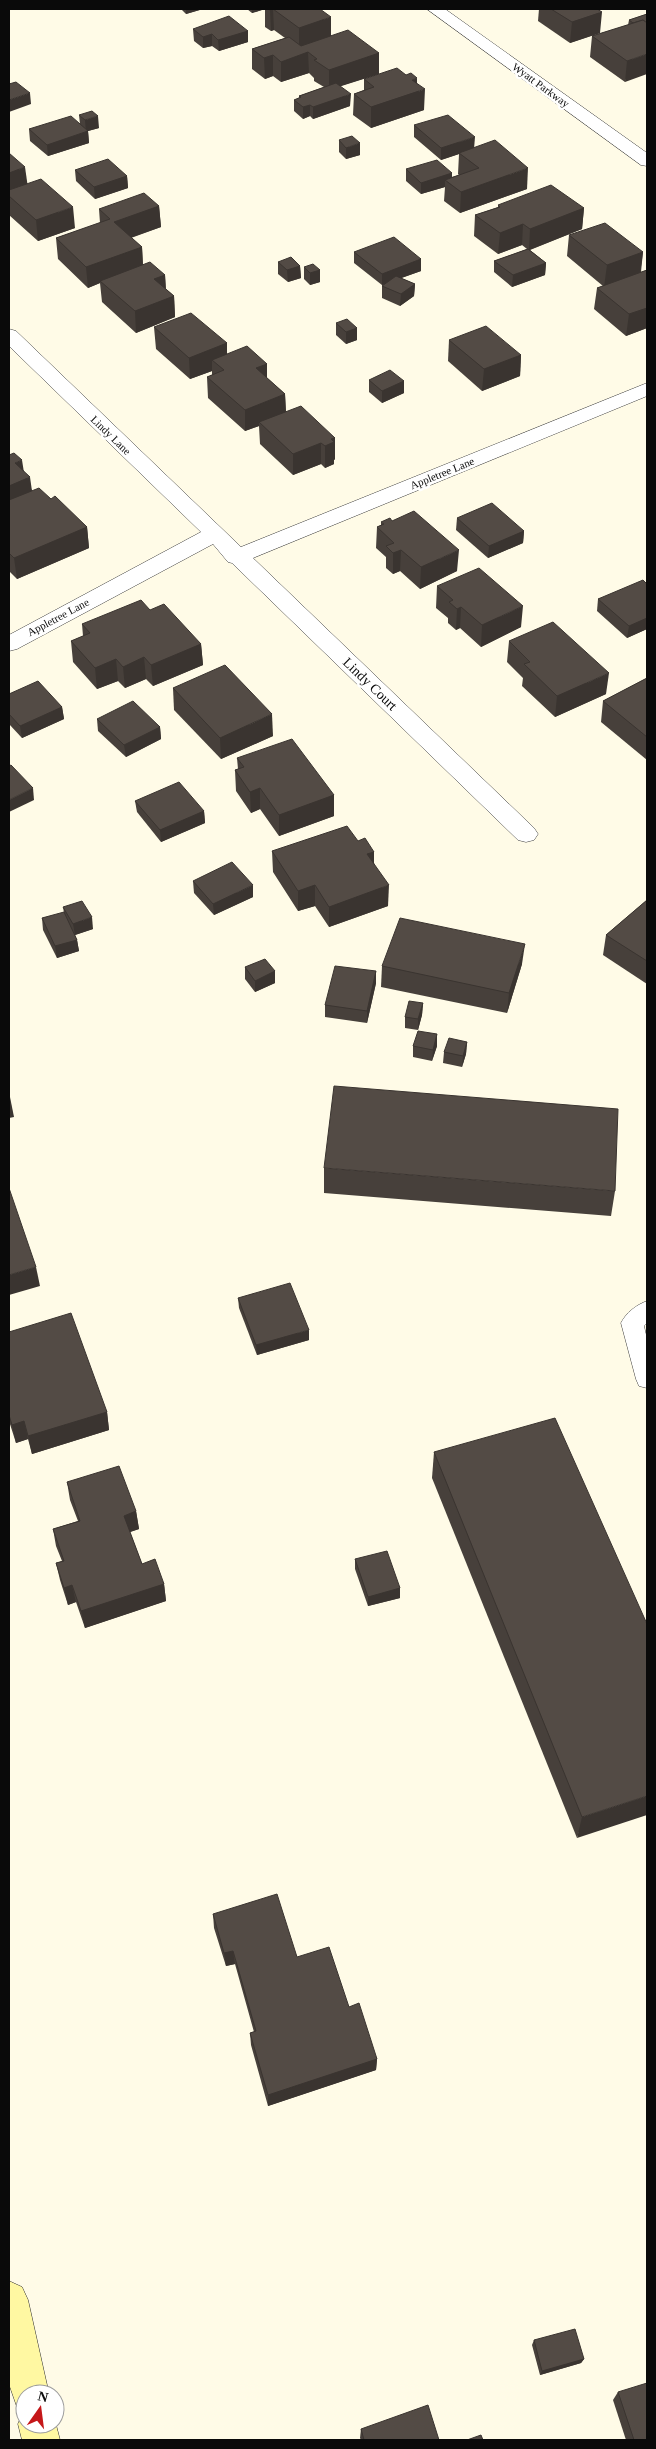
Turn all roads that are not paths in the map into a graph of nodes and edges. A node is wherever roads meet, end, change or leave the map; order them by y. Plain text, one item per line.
1 (435, 9) edge
2 (647, 161) edge
3 (9, 335) edge
4 (647, 389) edge
5 (214, 534) junction
6 (236, 557) junction
7 (9, 644) edge
8 (526, 834) dead end
9 (647, 1310) edge
10 (647, 1379) edge
11 (9, 2300) edge
12 (28, 2384) edge

1 - 2 street, Wyatt Parkway
3 - 5 street, Lindy Lane
4 - 6 street, Appletree Lane
5 - 6 street, Lindy Court
5 - 7 street, Appletree Lane
6 - 8 street, Lindy Court
9 - 10 lane
11 - 12 main road

